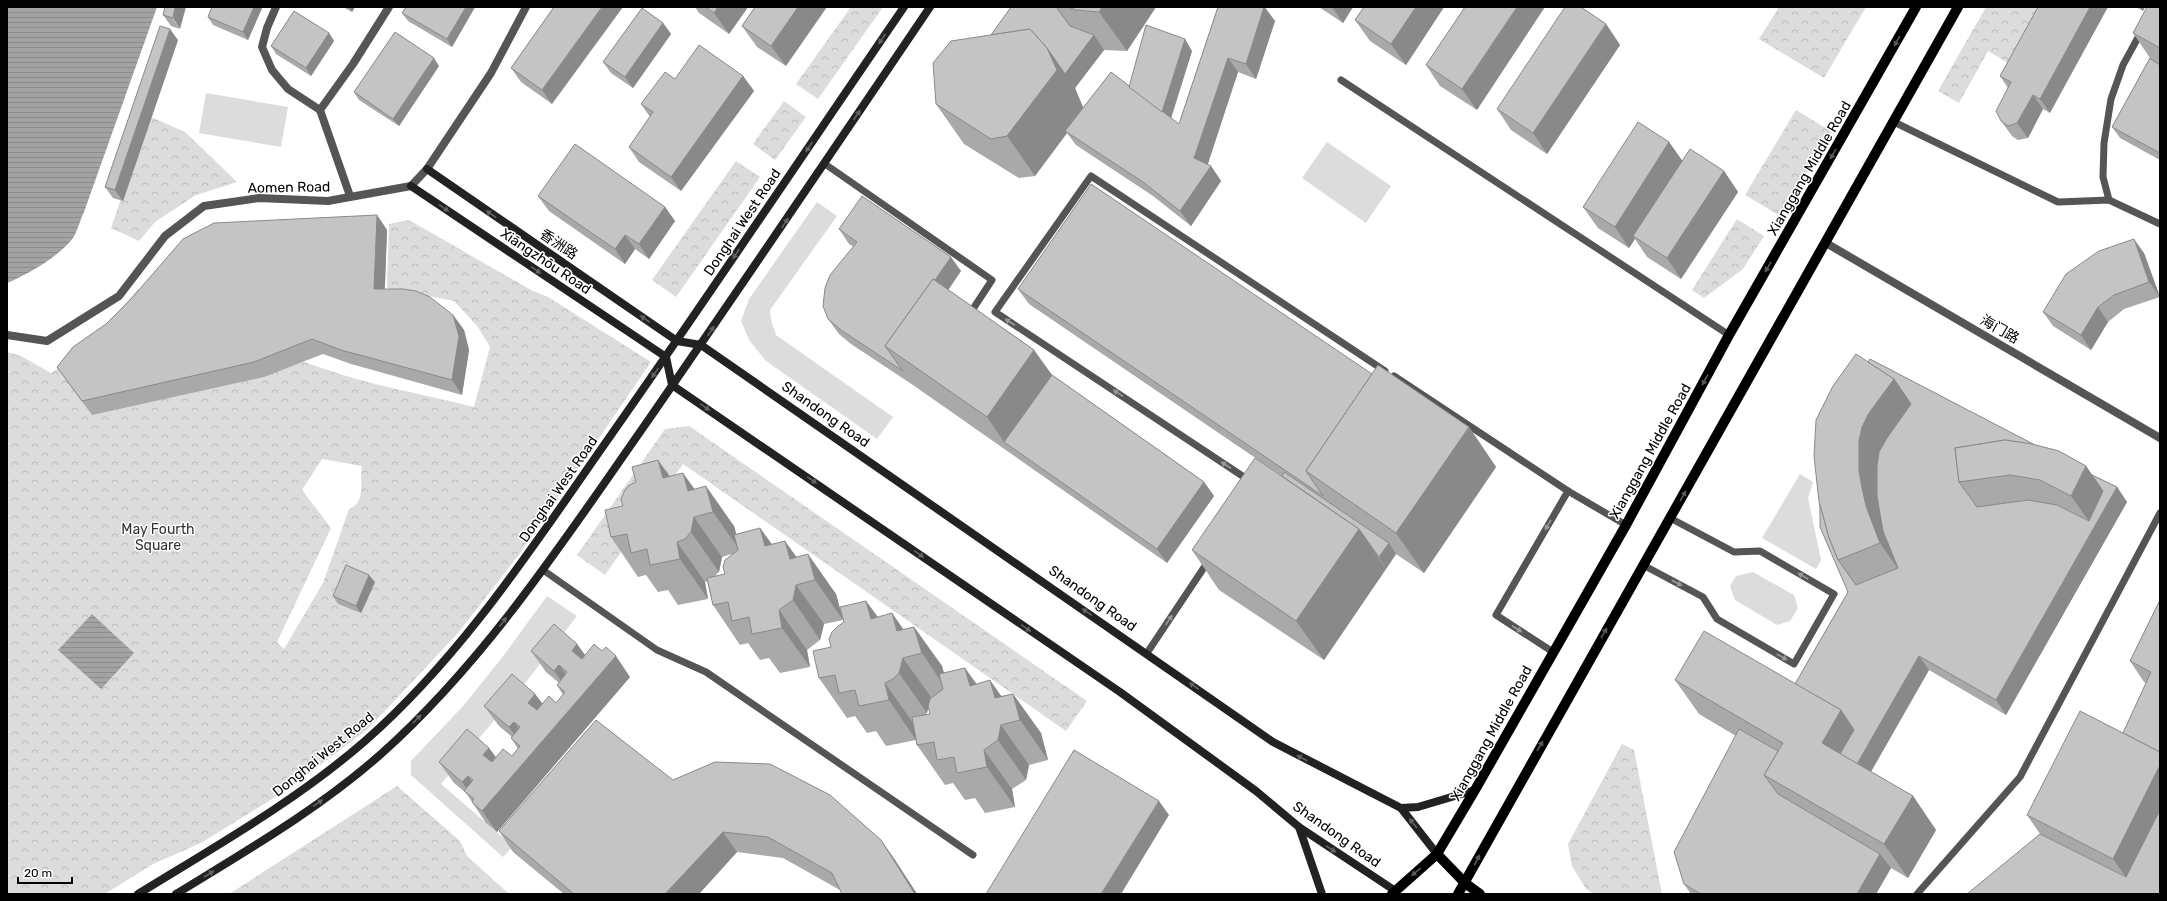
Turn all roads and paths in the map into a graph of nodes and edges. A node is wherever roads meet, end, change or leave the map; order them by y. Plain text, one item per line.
1 (276, 7) edge
2 (389, 7) edge
3 (526, 7) edge
4 (904, 7) edge
5 (930, 7) edge
6 (1916, 7) edge
7 (1958, 7) edge
8 (2144, 26) edge
9 (1341, 80) dead end
10 (320, 110) junction
11 (1894, 122) junction
12 (825, 164) junction
13 (427, 169) junction
14 (412, 186) junction
15 (350, 196) junction
16 (2109, 200) junction
17 (2160, 224) edge
18 (1826, 244) junction
19 (965, 322) edge
20 (7, 335) edge
21 (1729, 335) junction
22 (677, 341) junction
23 (701, 345) junction
24 (666, 357) junction
25 (672, 385) junction
26 (2160, 438) edge
27 (1259, 486) edge
28 (1568, 491) junction
29 (2160, 513) edge
30 (1670, 518) junction
31 (1626, 525) junction
32 (1214, 552) edge
33 (1643, 565) junction
34 (543, 570) junction
35 (1552, 652) junction
36 (1147, 653) junction
37 (1476, 790) junction
38 (1401, 808) junction
39 (1299, 827) junction
40 (1437, 854) junction
41 (972, 856) dead end
42 (1465, 883) junction
43 (1395, 893) edge
44 (138, 894) edge
45 (176, 894) edge
46 (1322, 894) edge
47 (1458, 894) edge
48 (1480, 894) edge
49 (1917, 894) edge

1 - 10 street
2 - 10 street
3 - 13 street
4 -> 22 main road, Donghai West Road
12 -> 5 main road
6 -> 21 main road, Xianggang Middle Road
7 - 11 main road
8 - 16 lane
9 - 21 lane
10 - 15 street
11 - 16 lane
11 - 18 main road
12 - 19 lane
23 -> 12 main road
13 - 14 street
22 -> 13 main road, 香洲路
14 - 15 street, Aomen Road
14 -> 24 main road, Xiāngzhōu Road
15 - 20 street, Aomen Road
16 - 17 lane
18 - 26 street, 海门路
30 -> 18 main road
21 -> 31 main road, Xianggang Middle Road
22 - 23 main road, Shandong Road
22 - 24 main road, Donghai West Road
23 - 25 main road
36 -> 23 main road, Shandong Road
24 - 25 main road
24 -> 44 main road, Donghai West Road
25 - 34 main road
25 -> 39 main road, Shandong Road
27 -> 28 lane
28 - 31 lane
28 -> 35 lane
29 - 49 lane
30 - 33 main road
33 -> 30 lane
31 - 35 main road, Xianggang Middle Road
36 -> 32 lane
42 -> 33 main road
34 - 41 lane
45 -> 34 main road
35 - 37 main road, Xianggang Middle Road
38 -> 36 main road, Shandong Road
37 - 38 main road
37 - 40 main road, Xianggang Middle Road
40 -> 38 main road, Shandong Road
39 -> 43 main road, Shandong Road
39 - 46 main road
40 - 42 main road, Shandong Road
40 -> 43 main road, Xianggang Middle Road
42 - 47 main road
42 - 48 main road, Shandong Road

